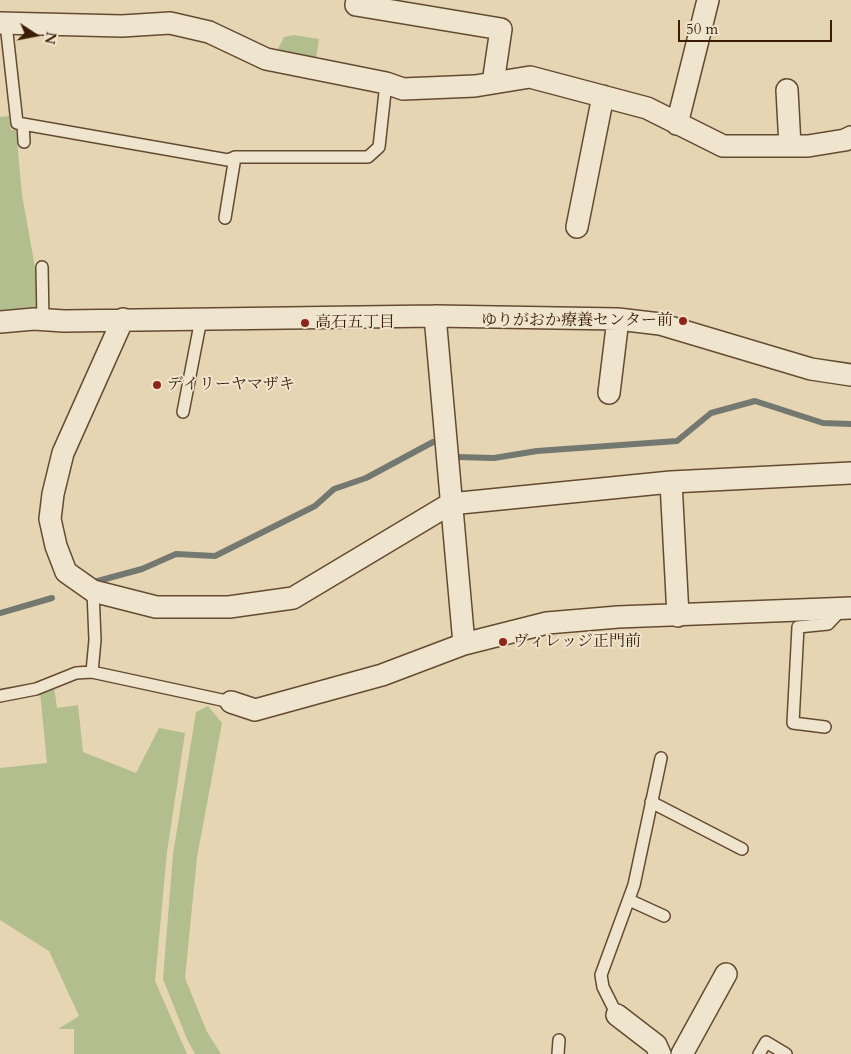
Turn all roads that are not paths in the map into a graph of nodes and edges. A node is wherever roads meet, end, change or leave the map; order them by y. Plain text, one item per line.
1 (357, 0) edge
2 (708, 0) edge
3 (3, 23) edge
4 (493, 83) junction
5 (386, 84) junction
6 (787, 90) dead end
7 (603, 96) junction
8 (23, 124) junction
9 (677, 124) junction
10 (851, 137) edge
11 (24, 142) dead end
12 (790, 146) junction
13 (235, 157) junction
14 (225, 218) dead end
15 (577, 227) dead end
16 (42, 267) dead end
17 (434, 316) junction
18 (123, 319) junction
19 (201, 319) junction
20 (618, 319) junction
21 (43, 320) junction
22 (0, 322) edge
23 (851, 374) edge
24 (610, 393) dead end
25 (183, 412) dead end
26 (851, 472) edge
27 (671, 482) junction
28 (450, 504) junction
29 (93, 591) junction
30 (846, 608) edge
31 (678, 616) junction
32 (464, 644) junction
33 (92, 672) junction
34 (0, 696) edge
35 (231, 702) joint
36 (824, 727) dead end
37 (662, 758) dead end
38 (651, 802) junction
39 (742, 849) dead end
40 (629, 900) junction
41 (664, 916) dead end
42 (726, 974) dead end
43 (617, 1015) joint
44 (559, 1040) dead end
45 (558, 1054) edge
46 (660, 1054) edge
47 (682, 1054) edge
48 (759, 1054) edge
49 (786, 1054) edge

1 - 4 street
2 - 9 street
3 - 5 street
3 - 8 lane
4 - 5 street
4 - 7 street
5 - 13 lane
6 - 12 street
7 - 9 street
7 - 15 street
8 - 11 lane
8 - 13 lane
9 - 12 street
10 - 12 street
13 - 14 lane
16 - 21 lane
17 - 19 street
17 - 20 street
17 - 28 street
18 - 19 street
18 - 21 street
18 - 29 street
19 - 25 lane
20 - 23 street
20 - 24 street
21 - 22 street
26 - 27 street
27 - 28 street
27 - 31 street
28 - 29 street
28 - 32 street
29 - 33 lane
30 - 31 street
30 - 36 lane
31 - 32 street
32 - 35 street
33 - 34 lane
33 - 35 lane
37 - 38 lane
38 - 39 lane
38 - 40 lane
40 - 41 lane
40 - 43 lane
42 - 47 street
43 - 46 street
44 - 45 lane
48 - 49 lane

